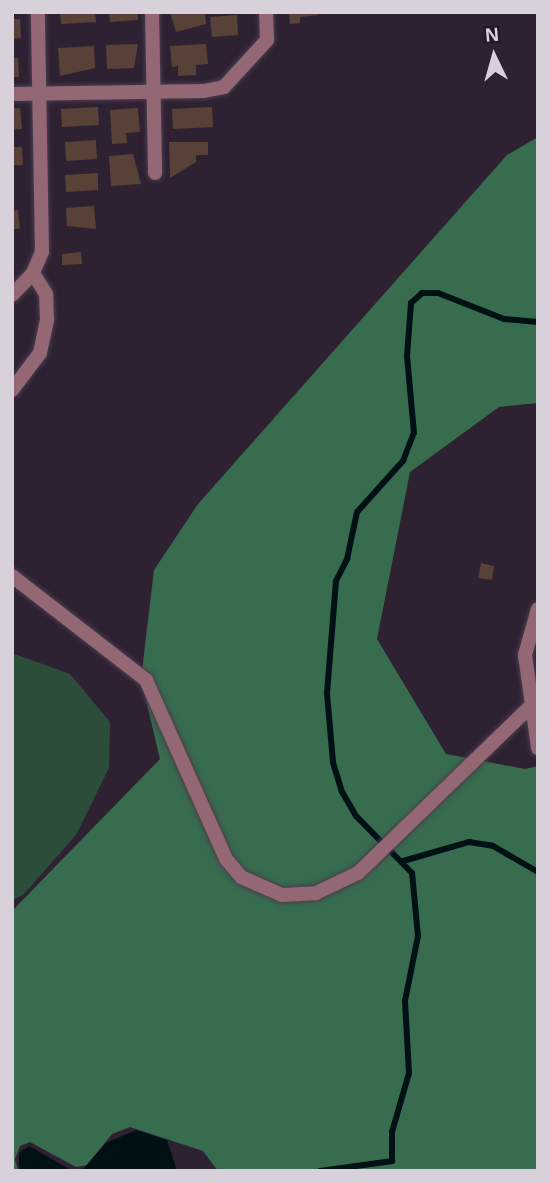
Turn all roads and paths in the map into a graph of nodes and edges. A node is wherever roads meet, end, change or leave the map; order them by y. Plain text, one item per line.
1 (38, 12) edge
2 (152, 12) edge
3 (266, 12) edge
4 (153, 90) junction
5 (40, 93) junction
6 (12, 94) edge
7 (155, 173) dead end
8 (33, 274) junction
9 (12, 295) edge
10 (12, 390) edge
11 (12, 576) edge
12 (538, 609) edge
13 (535, 701) edge
14 (538, 748) edge

1 - 5 street
2 - 4 street
3 - 4 street
4 - 5 street
4 - 7 street
5 - 6 street
5 - 8 street
8 - 9 street
8 - 10 street
11 - 13 street
12 - 13 street
13 - 14 street

